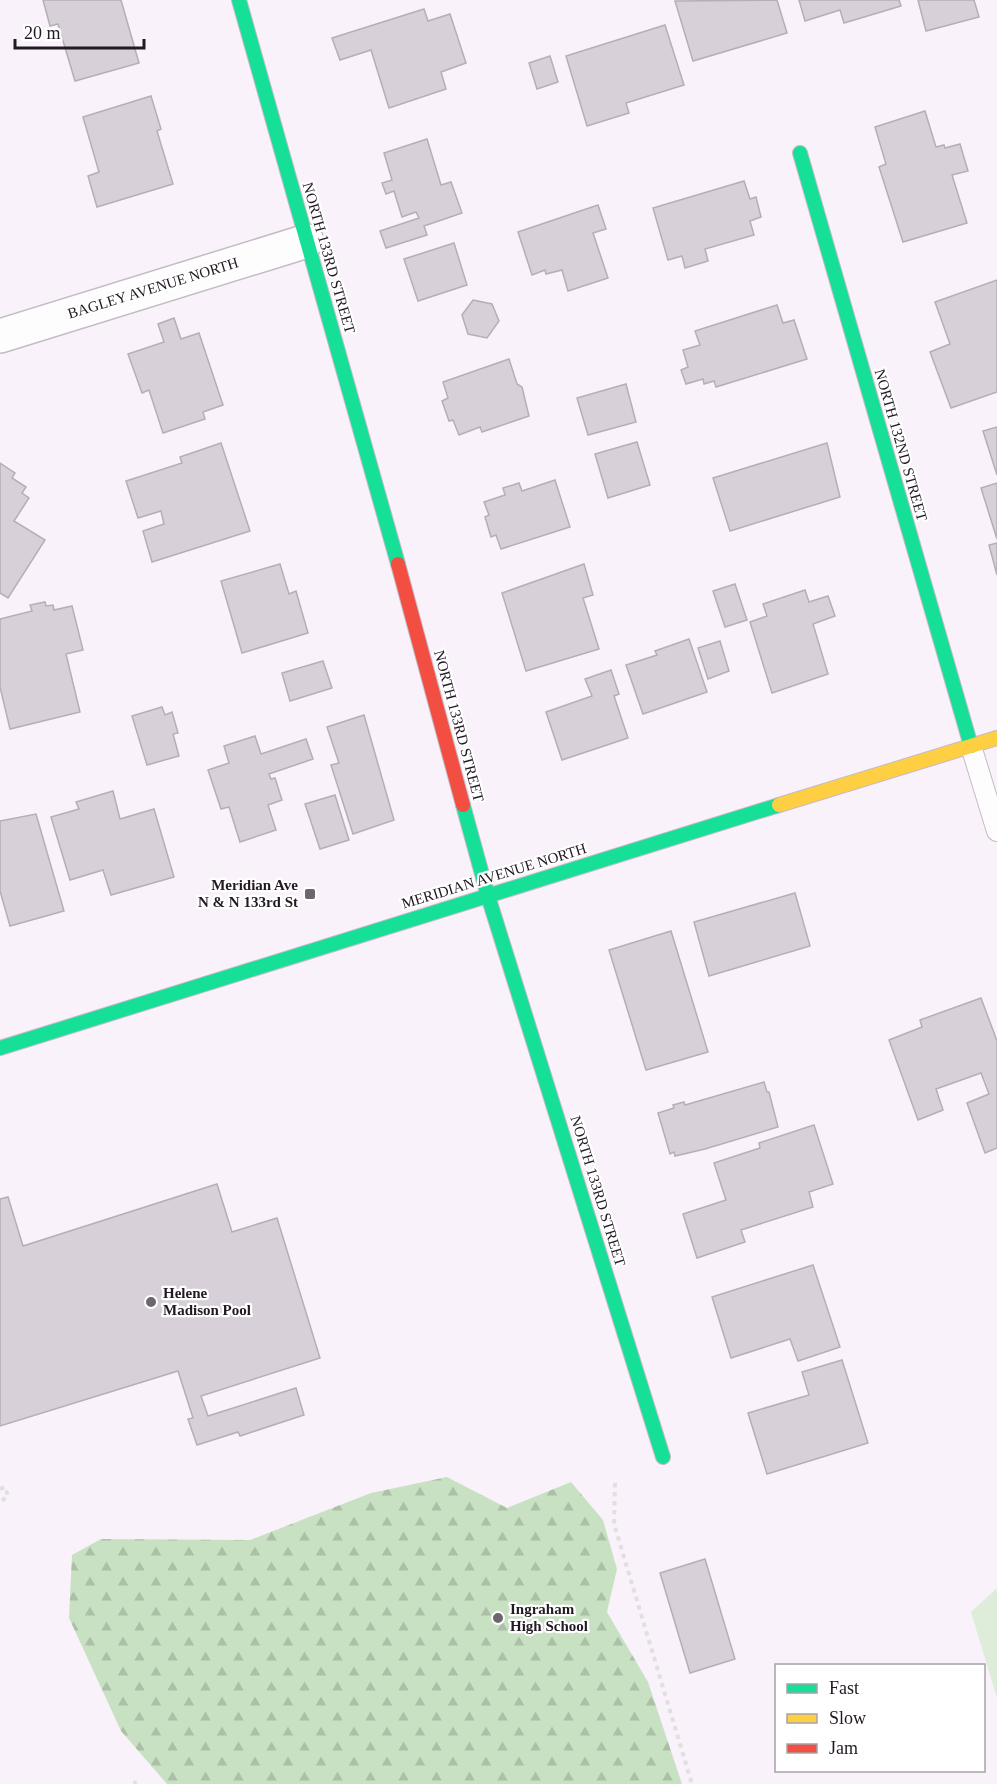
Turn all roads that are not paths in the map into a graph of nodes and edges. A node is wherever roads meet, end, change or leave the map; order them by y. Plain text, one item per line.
1 (239, 0) edge
2 (800, 153) dead end
3 (307, 241) junction
4 (0, 336) edge
5 (997, 738) edge
6 (971, 746) junction
7 (997, 831) edge
8 (488, 896) junction
9 (0, 1048) edge
10 (663, 1457) dead end

1 - 3 street, NORTH 133RD STREET
2 - 6 street, NORTH 132ND STREET
3 - 4 street, BAGLEY AVENUE NORTH
3 - 8 street, NORTH 133RD STREET
5 - 6 street, MERIDIAN AVENUE NORTH
6 - 7 lane
6 - 8 street, MERIDIAN AVENUE NORTH
8 - 9 street, MERIDIAN AVENUE NORTH
8 - 10 street, NORTH 133RD STREET

